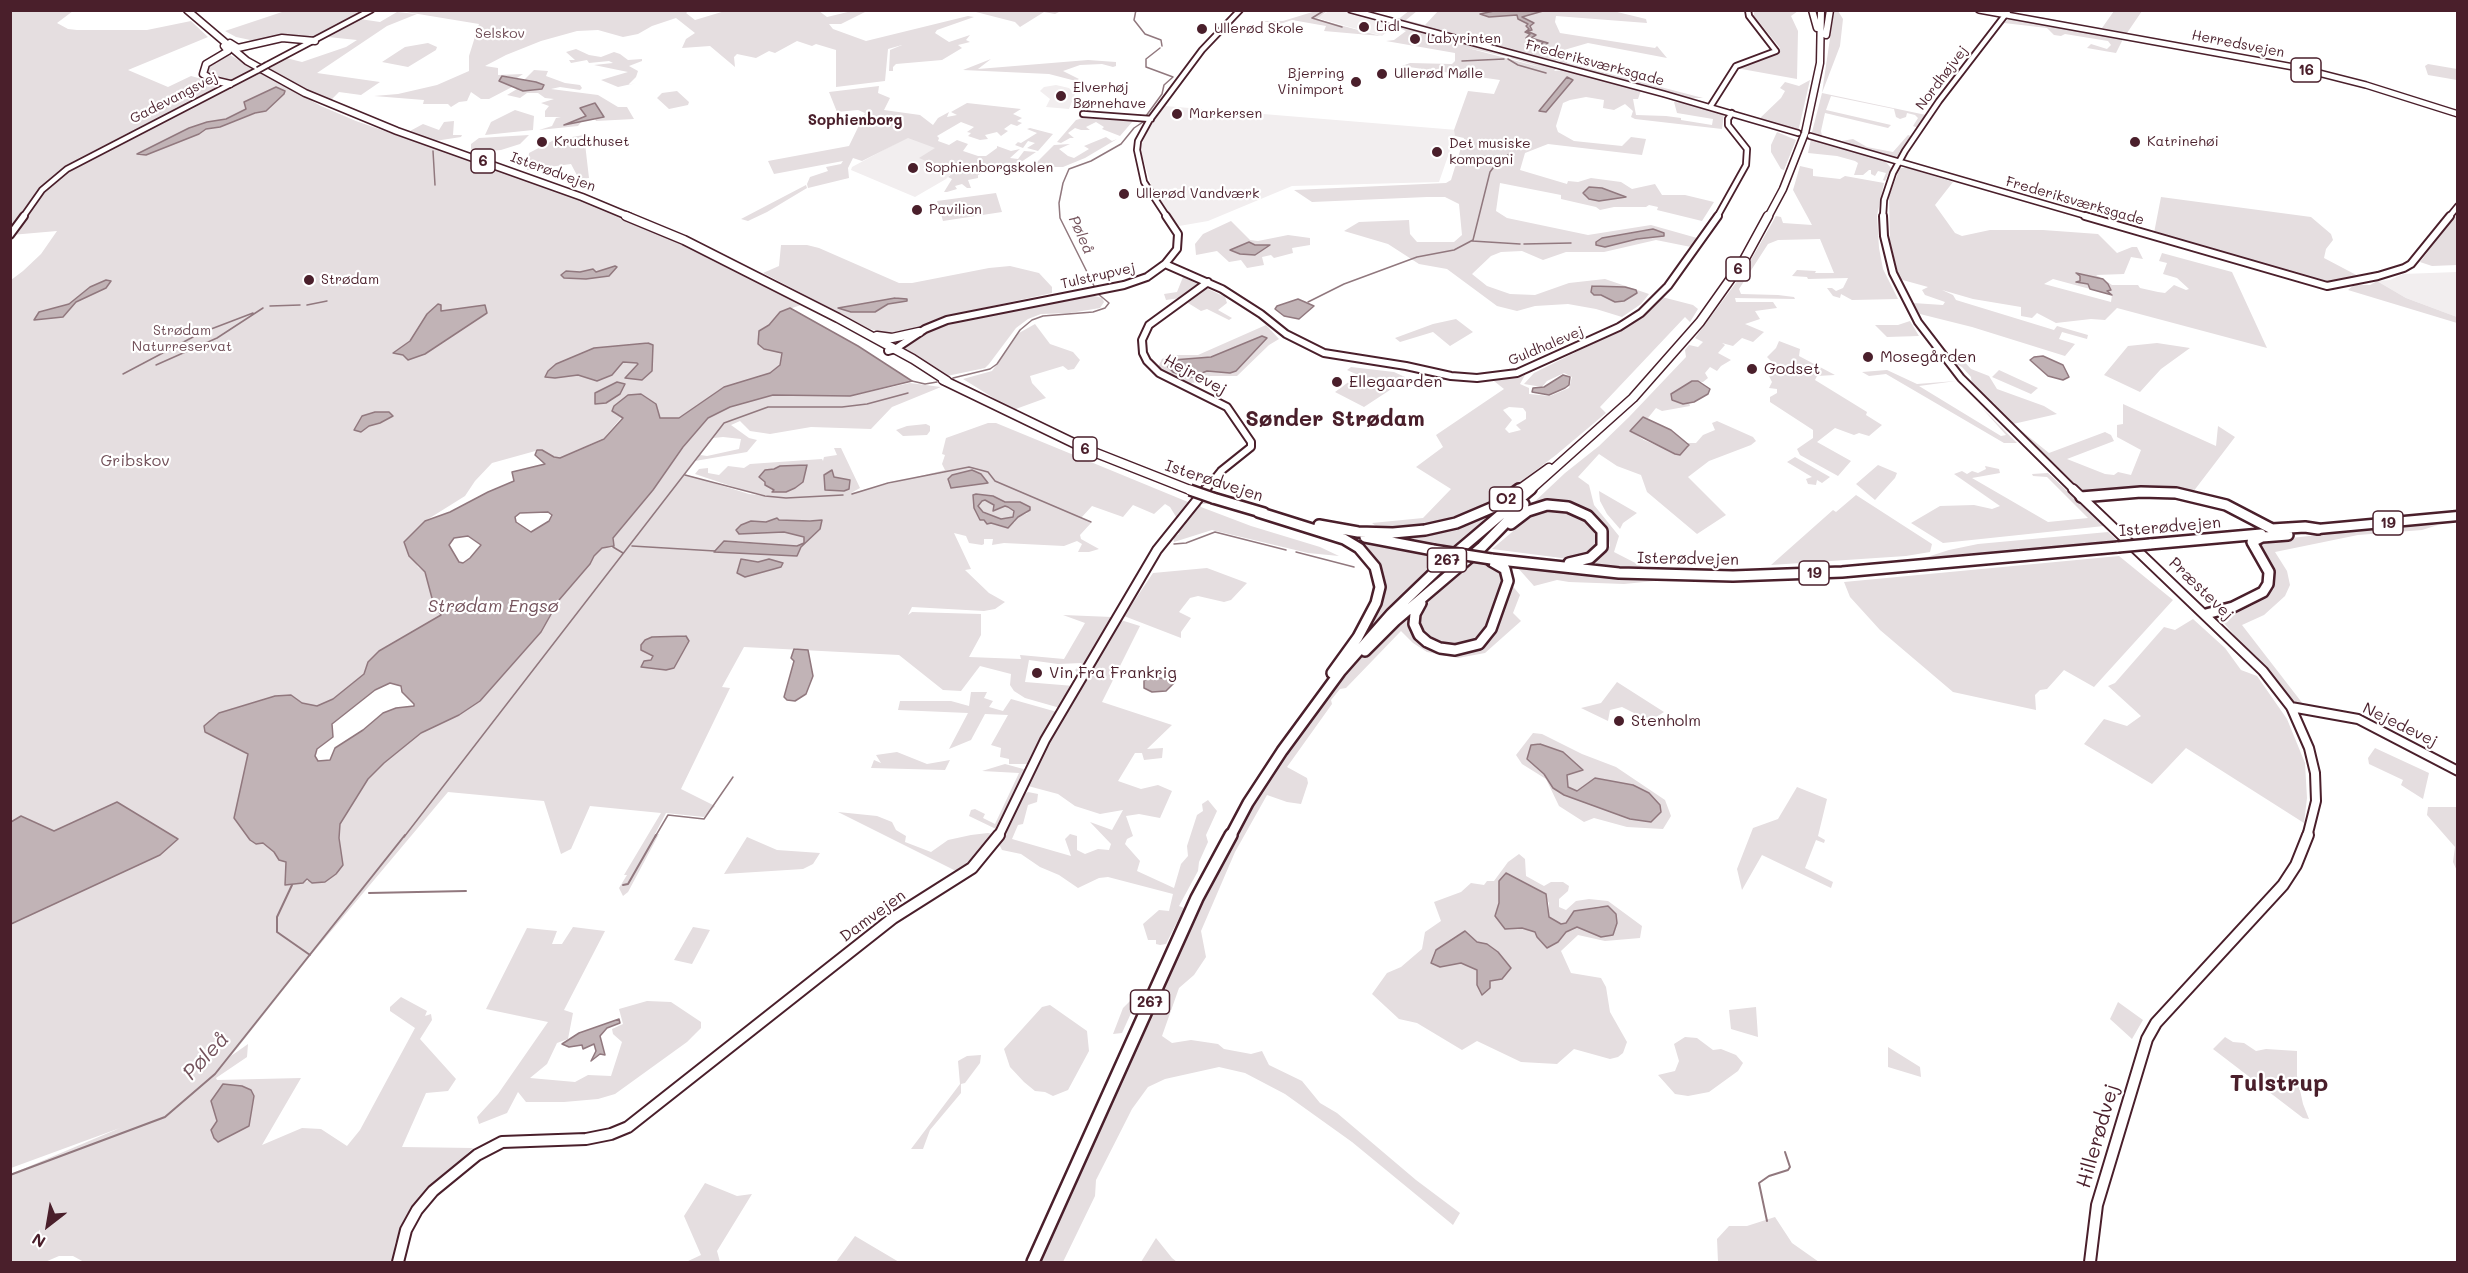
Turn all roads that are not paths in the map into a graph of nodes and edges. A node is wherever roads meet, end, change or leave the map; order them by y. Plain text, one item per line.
1 (187, 10) edge
2 (371, 10) edge
3 (1240, 10) edge
4 (1351, 10) edge
5 (1748, 10) edge
6 (1812, 10) edge
7 (1821, 10) edge
8 (1830, 10) edge
9 (1979, 10) edge
10 (1988, 10) edge
11 (2007, 13) edge
12 (205, 27) junction
13 (315, 41) junction
14 (224, 43) junction
15 (247, 46) junction
16 (1821, 48) junction
17 (218, 57) junction
18 (249, 61) junction
19 (1820, 63) junction
20 (230, 84) junction
21 (1710, 107) junction
22 (1732, 113) junction
23 (1083, 114) dead end
24 (2457, 114) edge
25 (1151, 119) junction
26 (1798, 133) dead end
27 (1810, 136) dead end
28 (1899, 162) junction
29 (2457, 206) edge
30 (10, 235) edge
31 (1165, 264) junction
32 (1208, 282) junction
33 (818, 309) junction
34 (838, 318) junction
35 (915, 335) junction
36 (891, 349) junction
37 (1592, 437) junction
38 (1251, 447) joint
39 (1578, 450) junction
40 (2081, 497) junction
41 (1258, 512) junction
42 (2249, 516) junction
43 (2457, 516) edge
44 (2318, 529) junction
45 (2304, 530) junction
46 (2205, 539) junction
47 (2192, 541) junction
48 (1482, 547) junction
49 (2260, 555) junction
50 (1489, 560) junction
51 (1509, 561) junction
52 (1431, 591) junction
53 (2206, 614) junction
54 (1331, 684) junction
55 (2290, 707) junction
56 (1282, 751) junction
57 (2457, 771) edge
58 (2156, 1023) joint
59 (398, 1263) edge
60 (1033, 1263) edge
61 (2090, 1263) edge

1 - 12 highway, Isterødvejen / 6
2 - 13 street, Gadevangsvej
3 - 25 street
4 - 21 street, Frederiksværksgade
5 - 21 street
6 - 19 highway
7 - 16 highway, 6
8 - 16 highway
9 - 11 main road, Herredsvejen / 16
10 - 11 main road, Herredsvejen / 16
11 - 24 main road, Herredsvejen / 16
11 - 28 street, Nordhøjvej
12 - 14 highway, Isterødvejen / 6
12 - 15 highway
13 - 15 highway
13 - 20 street, Gadevangsvej, bridge
14 - 17 highway
14 - 18 highway, Isterødvejen / 6
15 - 18 highway
16 - 19 highway, 6
17 - 18 highway
17 - 20 highway
18 - 33 highway, Isterødvejen / 6
19 - 37 highway, 6
20 - 30 street, Gadevangsvej
21 - 22 street, Frederiksværksgade
22 - 26 street, Frederiksværksgade
22 - 32 street, Guldhalevej
23 - 25 street
25 - 31 street
27 - 28 street, Frederiksværksgade
28 - 29 street, Frederiksværksgade
28 - 40 street, Præstevej
31 - 32 street, Guldhalevej
31 - 35 street, Tulstrupvej
32 - 38 street, Hejrevej
33 - 34 highway, Isterødvejen
33 - 36 highway, Isterødvejen / 6
34 - 35 highway
34 - 36 highway, Isterødvejen
35 - 36 street, Tulstrupvej
36 - 41 highway, Isterødvejen / 6, bridge
37 - 39 highway, 267
37 - 48 highway, 6
38 - 59 street, Damvejen
39 - 41 highway, O2
39 - 54 highway, 267
40 - 42 highway
40 - 53 street, Præstevej
41 - 50 highway, Isterødvejen / 6, bridge
41 - 56 highway
42 - 44 highway
42 - 46 highway
43 - 44 main road, Isterødvejen / 19
44 - 45 highway, Isterødvejen / 19
45 - 46 highway, Isterødvejen / 19
45 - 49 highway
46 - 47 highway, Isterødvejen / 19
47 - 49 highway
47 - 51 highway, Isterødvejen / 19, bridge
48 - 51 highway
48 - 52 highway, 6
49 - 53 highway
50 - 51 highway, Isterødvejen / 19
50 - 52 highway, 6
52 - 54 highway, 6
53 - 55 street, Præstevej
54 - 56 highway, 267
55 - 57 street, Nejedevej
55 - 58 street, Præstevej
56 - 60 highway, 267
58 - 61 street, Hillerødvej

